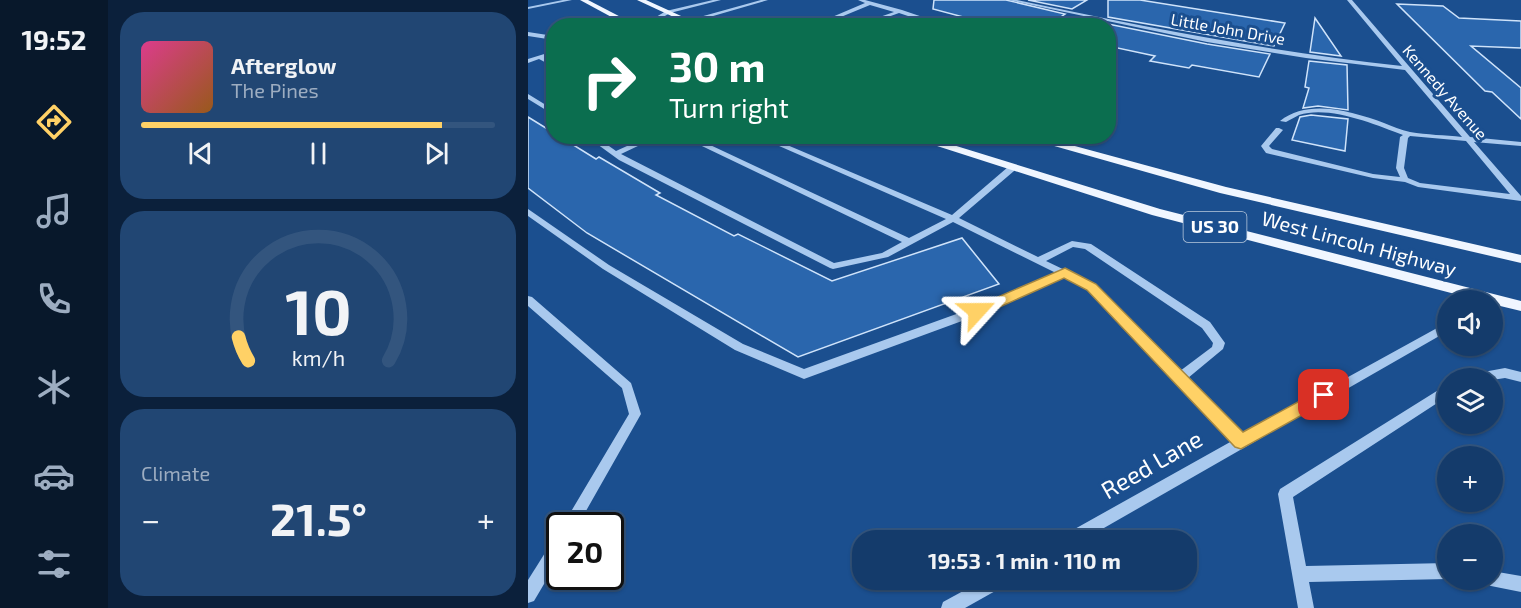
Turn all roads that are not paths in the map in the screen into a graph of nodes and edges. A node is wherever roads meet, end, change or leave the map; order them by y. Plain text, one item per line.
1 (570, 0) edge
2 (583, 0) edge
3 (640, 0) edge
4 (719, 0) edge
5 (766, 0) edge
6 (860, 0) edge
7 (1010, 0) edge
8 (1349, 0) edge
9 (870, 3) junction
10 (528, 8) edge
11 (900, 11) junction
12 (668, 12) junction
13 (619, 18) edge
14 (657, 18) edge
15 (682, 18) edge
16 (700, 18) edge
17 (833, 18) edge
18 (879, 18) edge
19 (924, 18) edge
20 (1102, 18) edge
21 (1116, 21) edge
22 (528, 34) edge
23 (546, 37) edge
24 (546, 55) edge
25 (539, 57) junction
26 (528, 61) edge
27 (546, 61) edge
28 (1406, 68) junction
29 (528, 96) edge
30 (546, 108) edge
31 (1284, 121) dead end
32 (1278, 130) dead end
33 (1408, 134) junction
34 (1468, 140) junction
35 (601, 144) edge
36 (638, 144) edge
37 (701, 144) edge
38 (778, 144) edge
39 (936, 144) edge
40 (1054, 144) edge
41 (1521, 144) edge
42 (615, 154) junction
43 (1011, 168) junction
44 (1407, 180) junction
45 (1519, 200) edge
46 (528, 212) edge
47 (953, 219) junction
48 (909, 242) junction
49 (1521, 259) edge
50 (1040, 260) junction
51 (1065, 273) junction
52 (1455, 290) edge
53 (528, 300) edge
54 (1503, 302) edge
55 (1521, 306) edge
56 (1437, 332) edge
57 (1503, 373) edge
58 (1521, 377) edge
59 (1179, 378) junction
60 (1437, 396) edge
61 (1241, 441) junction
62 (578, 512) edge
63 (1085, 530) edge
64 (546, 565) edge
65 (1437, 571) edge
66 (1300, 574) junction
67 (1503, 581) edge
68 (1521, 584) edge
69 (981, 590) edge
70 (528, 595) edge
71 (949, 608) edge
72 (1306, 608) edge

1 - 10 street
2 - 13 main road
3 - 12 main road
4 - 12 street
5 - 16 street
6 - 9 street
7 - 20 street, Little John Drive
8 - 28 street, Kennedy Avenue
9 - 11 street
9 - 17 street
11 - 18 street
11 - 19 street
12 - 14 street
12 - 15 main road
21 - 28 street, Little John Drive
22 - 23 street
24 - 25 street
25 - 26 street
25 - 27 street
28 - 34 street, Kennedy Avenue
29 - 30 street
31 - 33 street
32 - 44 street
33 - 34 street
33 - 44 street
34 - 41 street
34 - 45 street, Kennedy Avenue
35 - 42 street
36 - 42 street
37 - 48 street
38 - 47 street
39 - 43 main road, West Lincoln Highway / US 30
40 - 49 main road, West Lincoln Highway / US 30
42 - 48 street
43 - 47 street
43 - 52 main road, West Lincoln Highway / US 30
44 - 45 street
46 - 51 street
47 - 48 street
47 - 50 street
50 - 51 street
50 - 59 street
51 - 59 street
53 - 62 street
54 - 55 main road, West Lincoln Highway / US 30
56 - 61 street, Reed Lane
57 - 58 street
59 - 61 street
60 - 66 street
61 - 63 street, Reed Lane
64 - 70 street
65 - 66 street
66 - 72 street
67 - 68 street
69 - 71 street

